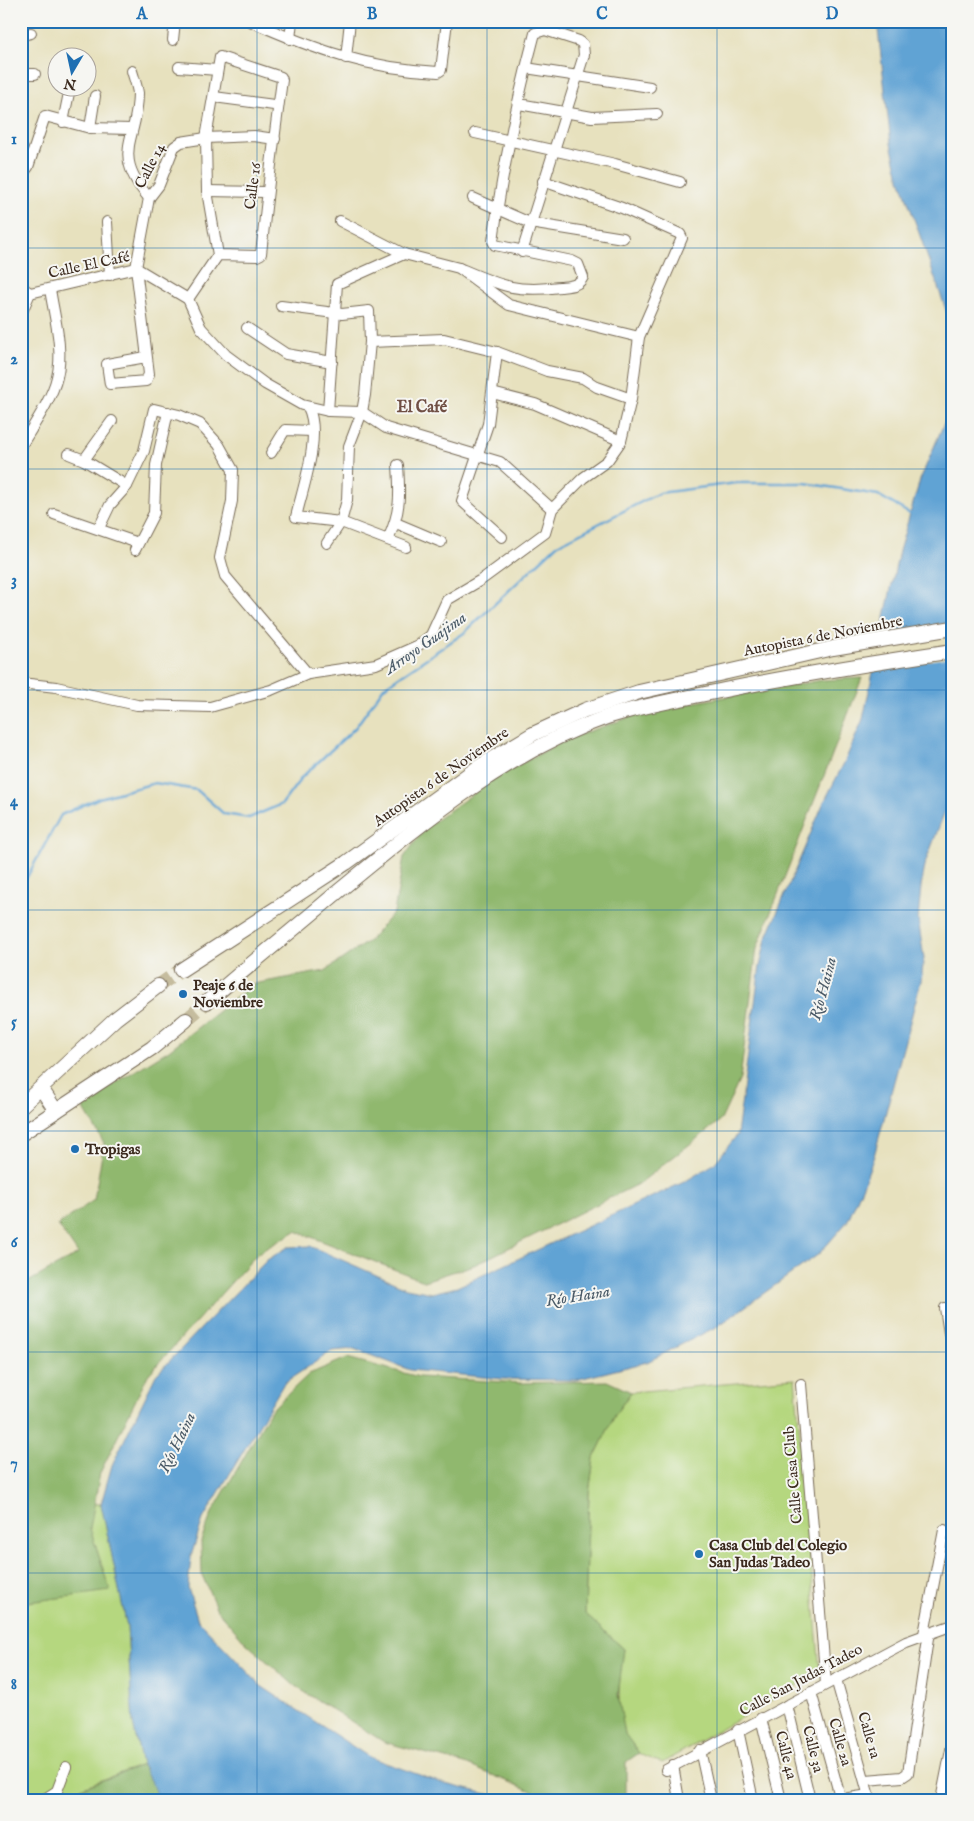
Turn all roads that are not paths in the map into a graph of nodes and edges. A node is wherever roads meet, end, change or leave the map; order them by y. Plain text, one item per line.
1 (175, 21) edge
2 (250, 21) edge
3 (292, 21) edge
4 (350, 21) edge
5 (447, 21) edge
6 (290, 39) junction
7 (174, 40) dead end
8 (346, 58) junction
9 (179, 67) dead end
10 (526, 68) junction
11 (217, 70) junction
12 (132, 71) dead end
13 (21, 74) edge
14 (35, 74) dead end
15 (576, 78) junction
16 (650, 87) dead end
17 (214, 97) junction
18 (68, 98) edge
19 (95, 98) edge
20 (519, 104) junction
21 (274, 105) dead end
22 (565, 113) junction
23 (658, 114) dead end
24 (63, 122) junction
25 (90, 128) junction
26 (131, 129) junction
27 (475, 132) dead end
28 (206, 138) junction
29 (275, 139) junction
30 (511, 141) junction
31 (553, 150) junction
32 (21, 175) edge
33 (543, 181) junction
34 (680, 182) dead end
35 (208, 192) junction
36 (266, 192) junction
37 (149, 198) junction
38 (473, 198) dead end
39 (497, 208) junction
40 (340, 221) dead end
41 (106, 222) dead end
42 (530, 223) junction
43 (623, 238) dead end
44 (522, 252) junction
45 (404, 254) junction
46 (218, 255) junction
47 (136, 268) junction
48 (459, 268) junction
49 (110, 275) junction
50 (50, 288) junction
51 (26, 290) edge
52 (188, 299) junction
53 (281, 306) dead end
54 (334, 312) junction
55 (21, 314) edge
56 (247, 328) dead end
57 (639, 337) junction
58 (370, 342) junction
59 (497, 352) junction
60 (146, 357) dead end
61 (332, 362) junction
62 (492, 393) junction
63 (631, 399) junction
64 (308, 407) junction
65 (328, 411) junction
66 (168, 412) junction
67 (362, 412) junction
68 (112, 421) dead end
69 (312, 431) junction
70 (621, 441) junction
71 (21, 446) edge
72 (271, 453) dead end
73 (69, 454) dead end
74 (477, 456) junction
75 (84, 460) junction
76 (398, 465) dead end
77 (127, 486) junction
78 (552, 509) junction
79 (54, 514) dead end
80 (341, 522) junction
81 (396, 523) junction
82 (99, 528) junction
83 (502, 537) dead end
84 (388, 538) junction
85 (441, 542) dead end
86 (327, 543) dead end
87 (406, 547) dead end
88 (953, 628) edge
89 (953, 651) edge
90 (308, 674) junction
91 (21, 682) edge
92 (181, 970) tunnel mouth
93 (158, 986) tunnel mouth
94 (207, 1002) tunnel mouth
95 (186, 1020) tunnel mouth
96 (41, 1088) junction
97 (21, 1106) edge
98 (56, 1112) junction
99 (21, 1134) edge
100 (945, 1308) dead end
101 (953, 1343) edge
102 (801, 1384) dead end
103 (944, 1530) dead end
104 (953, 1625) edge
105 (926, 1633) junction
106 (836, 1679) junction
107 (826, 1684) junction
108 (811, 1692) junction
109 (787, 1705) junction
110 (761, 1718) junction
111 (738, 1730) junction
112 (953, 1740) edge
113 (700, 1750) junction
114 (951, 1763) edge
115 (66, 1767) dead end
116 (866, 1780) junction
117 (55, 1797) edge
118 (870, 1797) edge
119 (839, 1799) edge
120 (43, 1800) edge
121 (679, 1800) edge
122 (711, 1800) edge
123 (753, 1800) edge
124 (781, 1800) edge
125 (810, 1800) edge
126 (941, 1800) edge

1 - 7 street
2 - 6 street
3 - 6 street
4 - 8 street
5 - 8 street
6 - 8 street
9 - 11 street
10 - 15 street
10 - 15 street
10 - 20 street
11 - 17 street
11 - 29 street, Calle 16
12 - 26 street
13 - 14 street
15 - 16 street
15 - 22 street
17 - 21 street
17 - 28 street
18 - 24 street
19 - 25 street
20 - 22 street
20 - 30 street
22 - 23 street
22 - 31 street
24 - 25 street
24 - 32 street
25 - 26 street
26 - 37 street
27 - 30 street
28 - 29 street, Calle 14
28 - 35 street
28 - 37 street, Calle 14
29 - 36 street, Calle 16
30 - 31 street
30 - 39 street
31 - 33 street
31 - 34 street
33 - 42 street
33 - 57 street
35 - 36 street
35 - 46 street
36 - 46 street, Calle 16
37 - 47 street, Calle 14
38 - 39 street
39 - 42 street
39 - 44 street
40 - 45 street
41 - 49 street
42 - 43 street
42 - 44 street
44 - 48 street
45 - 48 street
45 - 54 street
46 - 52 street
47 - 49 street, Calle El Café
47 - 52 street, Calle El Café
47 - 60 street, Calle 14
48 - 57 street
49 - 50 street, Calle El Café
50 - 51 street, Calle El Café
50 - 71 street
51 - 55 street
52 - 64 street
53 - 54 street
54 - 58 street
54 - 61 street
56 - 61 street
57 - 63 street
58 - 59 street
58 - 67 street
59 - 62 street
59 - 63 street
61 - 65 street
62 - 70 street
62 - 74 street
63 - 70 street
64 - 65 street
64 - 69 street
65 - 67 street
66 - 77 street
66 - 82 street
66 - 90 street
67 - 74 street
67 - 80 street
68 - 75 street
69 - 72 street
69 - 80 street
70 - 78 street
73 - 75 street
74 - 78 street
74 - 83 street
75 - 77 street
76 - 81 street
77 - 82 street
78 - 90 street
79 - 82 street
80 - 84 street
80 - 86 street
81 - 84 street
81 - 85 street
84 - 87 street
88 - 92 highway, Autopista 6 de Noviembre
89 - 94 highway, Autopista 6 de Noviembre
90 - 91 street
93 - 96 highway
95 - 98 highway
96 - 97 highway
96 - 98 highway
98 - 99 highway
100 - 101 street
102 - 107 street, Calle Casa Club
103 - 105 street
104 - 105 street, Calle San Judas Tadeo
105 - 106 street, Calle San Judas Tadeo
105 - 116 street
106 - 107 street, Calle San Judas Tadeo
106 - 116 street, Calle 1a
107 - 108 street, Calle San Judas Tadeo
108 - 109 street, Calle San Judas Tadeo
108 - 119 street, Calle 2a
109 - 110 street, Calle San Judas Tadeo
109 - 125 street, Calle 3a
110 - 111 street, Calle San Judas Tadeo
110 - 124 street, Calle 4a
111 - 113 street, Calle San Judas Tadeo
111 - 123 street
112 - 114 street
113 - 121 street, Calle San Judas Tadeo
113 - 122 street
114 - 126 street
115 - 117 street
116 - 118 street, Calle 1a
117 - 120 street
118 - 119 street

